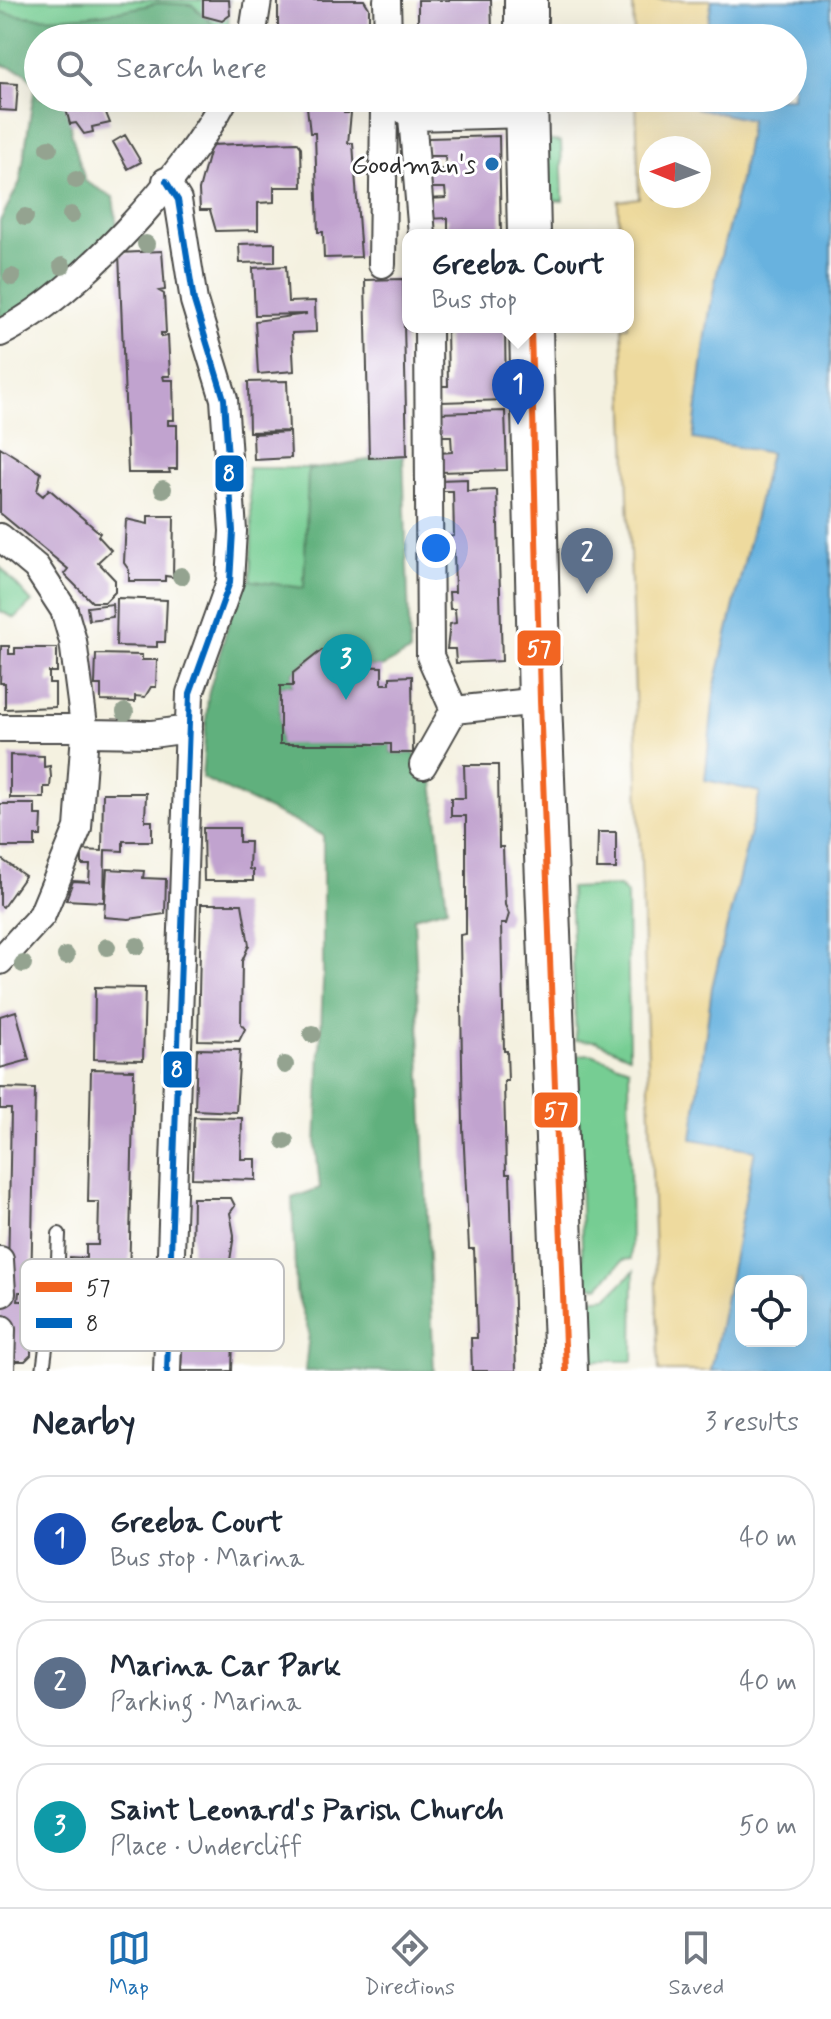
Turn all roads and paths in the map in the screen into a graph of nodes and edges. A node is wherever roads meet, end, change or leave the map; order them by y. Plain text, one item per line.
1 (258, 0) edge
2 (387, 0) edge
3 (526, 0) edge
4 (254, 24) edge
5 (388, 24) edge
6 (526, 24) edge
7 (215, 112) edge
8 (384, 112) edge
9 (407, 112) edge
10 (464, 112) edge
11 (526, 112) edge
12 (412, 117) junction
13 (166, 181) junction
14 (421, 229) edge
15 (529, 229) edge
16 (382, 264) dead end
17 (0, 333) edge
18 (428, 333) edge
19 (531, 333) edge
20 (0, 537) edge
21 (540, 701) junction
22 (454, 710) junction
23 (0, 728) edge
24 (189, 729) junction
25 (84, 730) junction
26 (423, 765) dead end
27 (0, 961) edge
28 (59, 1234) dead end
29 (58, 1259) edge
30 (173, 1259) edge
31 (0, 1260) edge
32 (2, 1293) dead end
33 (2, 1329) edge
34 (46, 1351) edge
35 (168, 1351) edge
36 (1, 1371) edge
37 (43, 1371) edge
38 (167, 1371) edge
39 (566, 1371) edge

1 - 4 street
2 - 5 street
3 - 6 highway
7 - 13 street
8 - 16 street
9 - 12 street
10 - 12 street
11 - 15 highway
12 - 14 street
13 - 17 street
13 - 24 street
18 - 22 street
19 - 21 highway
20 - 25 street
21 - 22 street
21 - 39 highway
22 - 26 street
23 - 25 street
24 - 25 street
24 - 30 street
25 - 27 street
28 - 29 lane
31 - 32 street
33 - 36 street
34 - 37 lane
35 - 38 street

